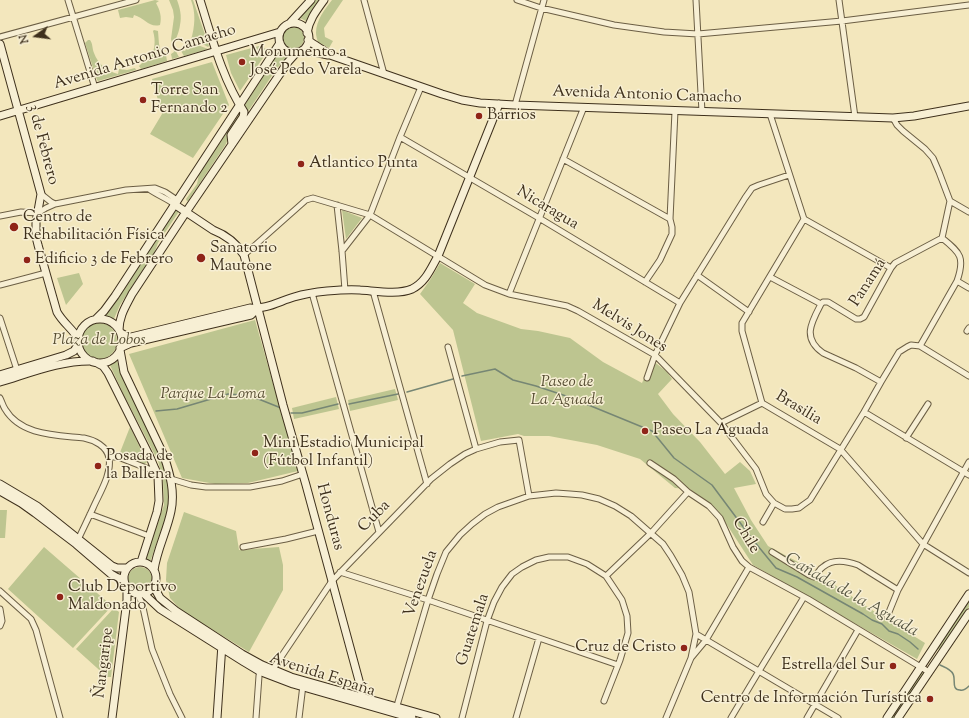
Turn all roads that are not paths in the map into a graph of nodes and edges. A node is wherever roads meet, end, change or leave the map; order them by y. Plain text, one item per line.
1 (68, 0) edge
2 (136, 0) edge
3 (200, 0) edge
4 (324, 0) edge
5 (364, 0) edge
6 (517, 0) edge
7 (544, 0) edge
8 (696, 0) edge
9 (839, 0) edge
10 (310, 1) edge
11 (969, 6) edge
12 (541, 8) junction
13 (73, 17) junction
14 (842, 21) junction
15 (288, 24) junction
16 (280, 32) junction
17 (698, 34) junction
18 (0, 37) edge
19 (308, 37) junction
20 (280, 43) junction
21 (0, 44) edge
22 (216, 52) junction
23 (298, 52) junction
24 (330, 55) junction
25 (384, 74) junction
26 (421, 87) junction
27 (95, 88) junction
28 (499, 104) junction
29 (239, 105) junction
30 (515, 105) junction
31 (969, 106) edge
32 (584, 108) junction
33 (19, 111) junction
34 (675, 111) junction
35 (702, 112) junction
36 (770, 114) junction
37 (0, 116) edge
38 (855, 117) junction
39 (893, 118) junction
40 (400, 138) junction
41 (232, 144) junction
42 (564, 159) junction
43 (790, 175) junction
44 (470, 178) junction
45 (41, 194) junction
46 (950, 201) junction
47 (176, 202) junction
48 (55, 204) junction
49 (337, 205) junction
50 (187, 210) junction
51 (969, 212) edge
52 (38, 213) junction
53 (370, 215) junction
54 (0, 216) edge
55 (539, 218) junction
56 (670, 219) junction
57 (804, 219) junction
58 (942, 238) junction
59 (342, 251) junction
60 (244, 255) junction
61 (438, 256) junction
62 (891, 268) junction
63 (46, 273) junction
64 (697, 275) junction
65 (770, 277) junction
66 (957, 281) junction
67 (645, 282) junction
68 (0, 286) edge
69 (969, 288) edge
70 (345, 290) junction
71 (372, 291) junction
72 (312, 293) junction
73 (509, 294) junction
74 (680, 303) junction
75 (821, 304) junction
76 (257, 309) junction
77 (749, 312) junction
78 (0, 318) edge
79 (96, 319) junction
80 (187, 327) junction
81 (120, 332) junction
82 (79, 342) junction
83 (920, 346) junction
84 (448, 347) dead end
85 (120, 349) junction
86 (655, 355) junction
87 (94, 361) junction
88 (17, 370) junction
89 (0, 375) edge
90 (969, 376) edge
91 (647, 378) dead end
92 (0, 382) edge
93 (881, 382) junction
94 (0, 398) edge
95 (762, 403) junction
96 (928, 404) dead end
97 (864, 412) junction
98 (721, 423) junction
99 (906, 438) junction
100 (476, 449) junction
101 (840, 449) junction
102 (109, 457) junction
103 (969, 462) edge
104 (650, 463) dead end
105 (156, 469) junction
106 (964, 472) junction
107 (303, 474) junction
108 (969, 475) edge
109 (171, 479) junction
110 (0, 484) edge
111 (427, 484) junction
112 (0, 491) edge
113 (688, 492) junction
114 (529, 496) junction
115 (774, 503) junction
116 (90, 514) junction
117 (763, 522) dead end
118 (318, 531) junction
119 (379, 532) junction
120 (651, 533) junction
121 (149, 536) junction
122 (77, 542) junction
123 (924, 544) junction
124 (243, 547) dead end
125 (772, 552) dead end
126 (141, 562) junction
127 (749, 567) junction
128 (127, 568) junction
129 (154, 570) junction
130 (340, 572) junction
131 (969, 573) edge
132 (606, 576) junction
133 (124, 580) junction
134 (332, 580) junction
135 (154, 587) junction
136 (127, 588) junction
137 (898, 590) junction
138 (0, 591) edge
139 (141, 594) junction
140 (969, 594) edge
141 (804, 598) junction
142 (428, 600) junction
143 (0, 609) edge
144 (969, 613) edge
145 (887, 617) dead end
146 (487, 621) junction
147 (0, 626) edge
148 (858, 630) junction
149 (696, 634) junction
150 (539, 638) junction
151 (706, 640) junction
152 (222, 644) junction
153 (691, 658) junction
154 (618, 665) junction
155 (934, 665) junction
156 (921, 667) junction
157 (261, 668) junction
158 (759, 671) junction
159 (271, 672) junction
160 (303, 684) junction
161 (361, 700) junction
162 (604, 702) dead end
163 (815, 704) junction
164 (395, 710) junction
165 (412, 716) edge
166 (60, 718) edge
167 (112, 718) edge
168 (182, 718) edge
169 (217, 718) edge
170 (256, 718) edge
171 (299, 718) edge
172 (436, 718) edge
173 (462, 718) edge
174 (516, 718) edge
175 (666, 718) edge
176 (731, 718) edge
177 (807, 718) edge
178 (838, 718) edge
179 (887, 718) edge
180 (898, 718) edge

1 - 13 street
2 - 13 street
3 - 22 street
4 - 19 street
5 - 25 street
6 - 12 street
7 - 12 street
8 - 17 street
9 - 14 street
10 - 15 street
11 - 14 street
12 - 17 street
12 - 30 street
13 - 18 street
13 - 27 street
14 - 17 street
14 - 38 street
15 - 16 street
15 - 19 street
16 - 20 street
16 - 22 street, Avenida Antonio Camacho
17 - 35 street
19 - 23 street
19 - 24 street, Avenida Antonio Camacho
20 - 23 street
20 - 29 street
21 - 33 street, 3 de Febrero
22 - 27 street, Avenida Antonio Camacho
22 - 29 street
23 - 24 street, Avenida Antonio Camacho
23 - 41 street
24 - 25 street, Avenida Antonio Camacho
25 - 26 street, Avenida Antonio Camacho
26 - 28 street, Avenida Antonio Camacho
26 - 40 street
27 - 33 street, Avenida Antonio Camacho
28 - 30 street, Avenida Antonio Camacho
28 - 44 street
29 - 41 street
29 - 47 street
30 - 32 street, Avenida Antonio Camacho
31 - 39 street, Avenida Antonio Camacho
32 - 34 street, Avenida Antonio Camacho
32 - 42 street
33 - 37 street, Avenida Antonio Camacho
33 - 45 street, 3 de Febrero
34 - 35 street, Avenida Antonio Camacho
34 - 56 street
35 - 36 street, Avenida Antonio Camacho
36 - 38 street, Avenida Antonio Camacho
36 - 43 street
38 - 39 street, Avenida Antonio Camacho
39 - 46 street
40 - 44 street, Nicaragua
40 - 53 street
41 - 50 street
42 - 55 street
42 - 56 street
43 - 57 street
43 - 64 street
44 - 55 street, Nicaragua
44 - 61 street
45 - 48 street
45 - 52 street, 3 de Febrero
46 - 51 street
46 - 58 street
47 - 48 street
47 - 50 street
47 - 79 street
48 - 52 street
49 - 53 street, Melvis Jones
49 - 59 street
49 - 60 street, Melvis Jones
50 - 60 street
50 - 81 street
52 - 54 street
52 - 63 street, 3 de Febrero
53 - 59 street
53 - 61 street, Melvis Jones
55 - 67 street, Nicaragua
55 - 73 street
56 - 67 street
57 - 62 street
57 - 65 street, Brasilia
58 - 62 street, Panamá
58 - 66 street
59 - 70 street
60 - 76 street, Honduras
61 - 71 street
61 - 73 street, Melvis Jones
62 - 75 street, Panamá
63 - 68 street
63 - 82 street, 3 de Febrero
64 - 74 street
64 - 77 street
65 - 75 street, Panamá
65 - 77 street, Brasilia
66 - 69 street
66 - 83 street
67 - 74 street, Nicaragua
70 - 71 street
70 - 72 street
71 - 111 street
72 - 76 street
72 - 119 street
73 - 86 street, Melvis Jones
74 - 86 street
75 - 93 street
76 - 80 street
76 - 107 street, Honduras
77 - 95 street, Brasilia
78 - 88 street
79 - 81 street
79 - 82 street
80 - 81 street
80 - 85 street
81 - 85 street
82 - 87 street
82 - 88 street
83 - 90 street
83 - 93 street
84 - 100 street
85 - 87 street
85 - 109 street
86 - 91 street
86 - 98 street, Melvis Jones
87 - 92 street
87 - 105 street
88 - 89 street
93 - 97 street
94 - 102 street
95 - 98 street
95 - 101 street, Brasilia
96 - 99 street
97 - 99 street
97 - 101 street
98 - 115 street, Melvis Jones
99 - 106 street
100 - 111 street, Cuba
100 - 114 street, Cuba
101 - 115 street
101 - 123 street, Brasilia
102 - 105 street
102 - 116 street
103 - 106 street
104 - 113 street, Chile
105 - 121 street
106 - 108 street
106 - 123 street
107 - 109 street
107 - 118 street, Honduras
109 - 129 street
110 - 122 street
111 - 119 street, Cuba
112 - 122 street
113 - 120 street
113 - 127 street, Chile
114 - 120 street, Venezuela
114 - 142 street, Venezuela
115 - 117 street
116 - 121 street
116 - 122 street
118 - 124 street
118 - 134 street, Honduras
119 - 130 street, Cuba
120 - 132 street
120 - 149 street, Venezuela
121 - 126 street
122 - 128 street
122 - 133 street
123 - 131 street, Brasilia
123 - 137 street
125 - 137 street
126 - 128 street
126 - 129 street
127 - 141 street, Chile
127 - 151 street
128 - 133 street
129 - 135 street
130 - 134 street, Cuba
130 - 142 street
132 - 146 street, Guatemala
132 - 154 street, Guatemala
133 - 136 street
134 - 159 street, Cuba
134 - 161 street, Honduras
135 - 139 street
135 - 152 street, Avenida España
136 - 139 street
136 - 167 street, Ñangaripe
137 - 145 street
138 - 166 street
139 - 152 street, Avenida España
139 - 168 street
140 - 156 street
141 - 148 street, Chile
141 - 158 street
142 - 146 street
142 - 164 street, Venezuela
143 - 147 street
144 - 155 street
146 - 150 street
146 - 173 street, Guatemala
148 - 156 street, Chile
148 - 163 street
149 - 151 street
149 - 153 street, Venezuela
150 - 154 street
150 - 174 street
151 - 153 street
151 - 158 street
152 - 157 street, Avenida España
152 - 169 street
153 - 175 street
154 - 162 street, Guatemala
155 - 156 street, Chile
155 - 180 street
156 - 179 street
157 - 159 street, Avenida España
157 - 170 street
158 - 163 street
158 - 176 street
159 - 160 street, Avenida España
160 - 161 street, Avenida España
160 - 171 street
161 - 164 street, Avenida España
163 - 177 street
163 - 178 street
164 - 165 street, Avenida España
165 - 172 street, Avenida España

